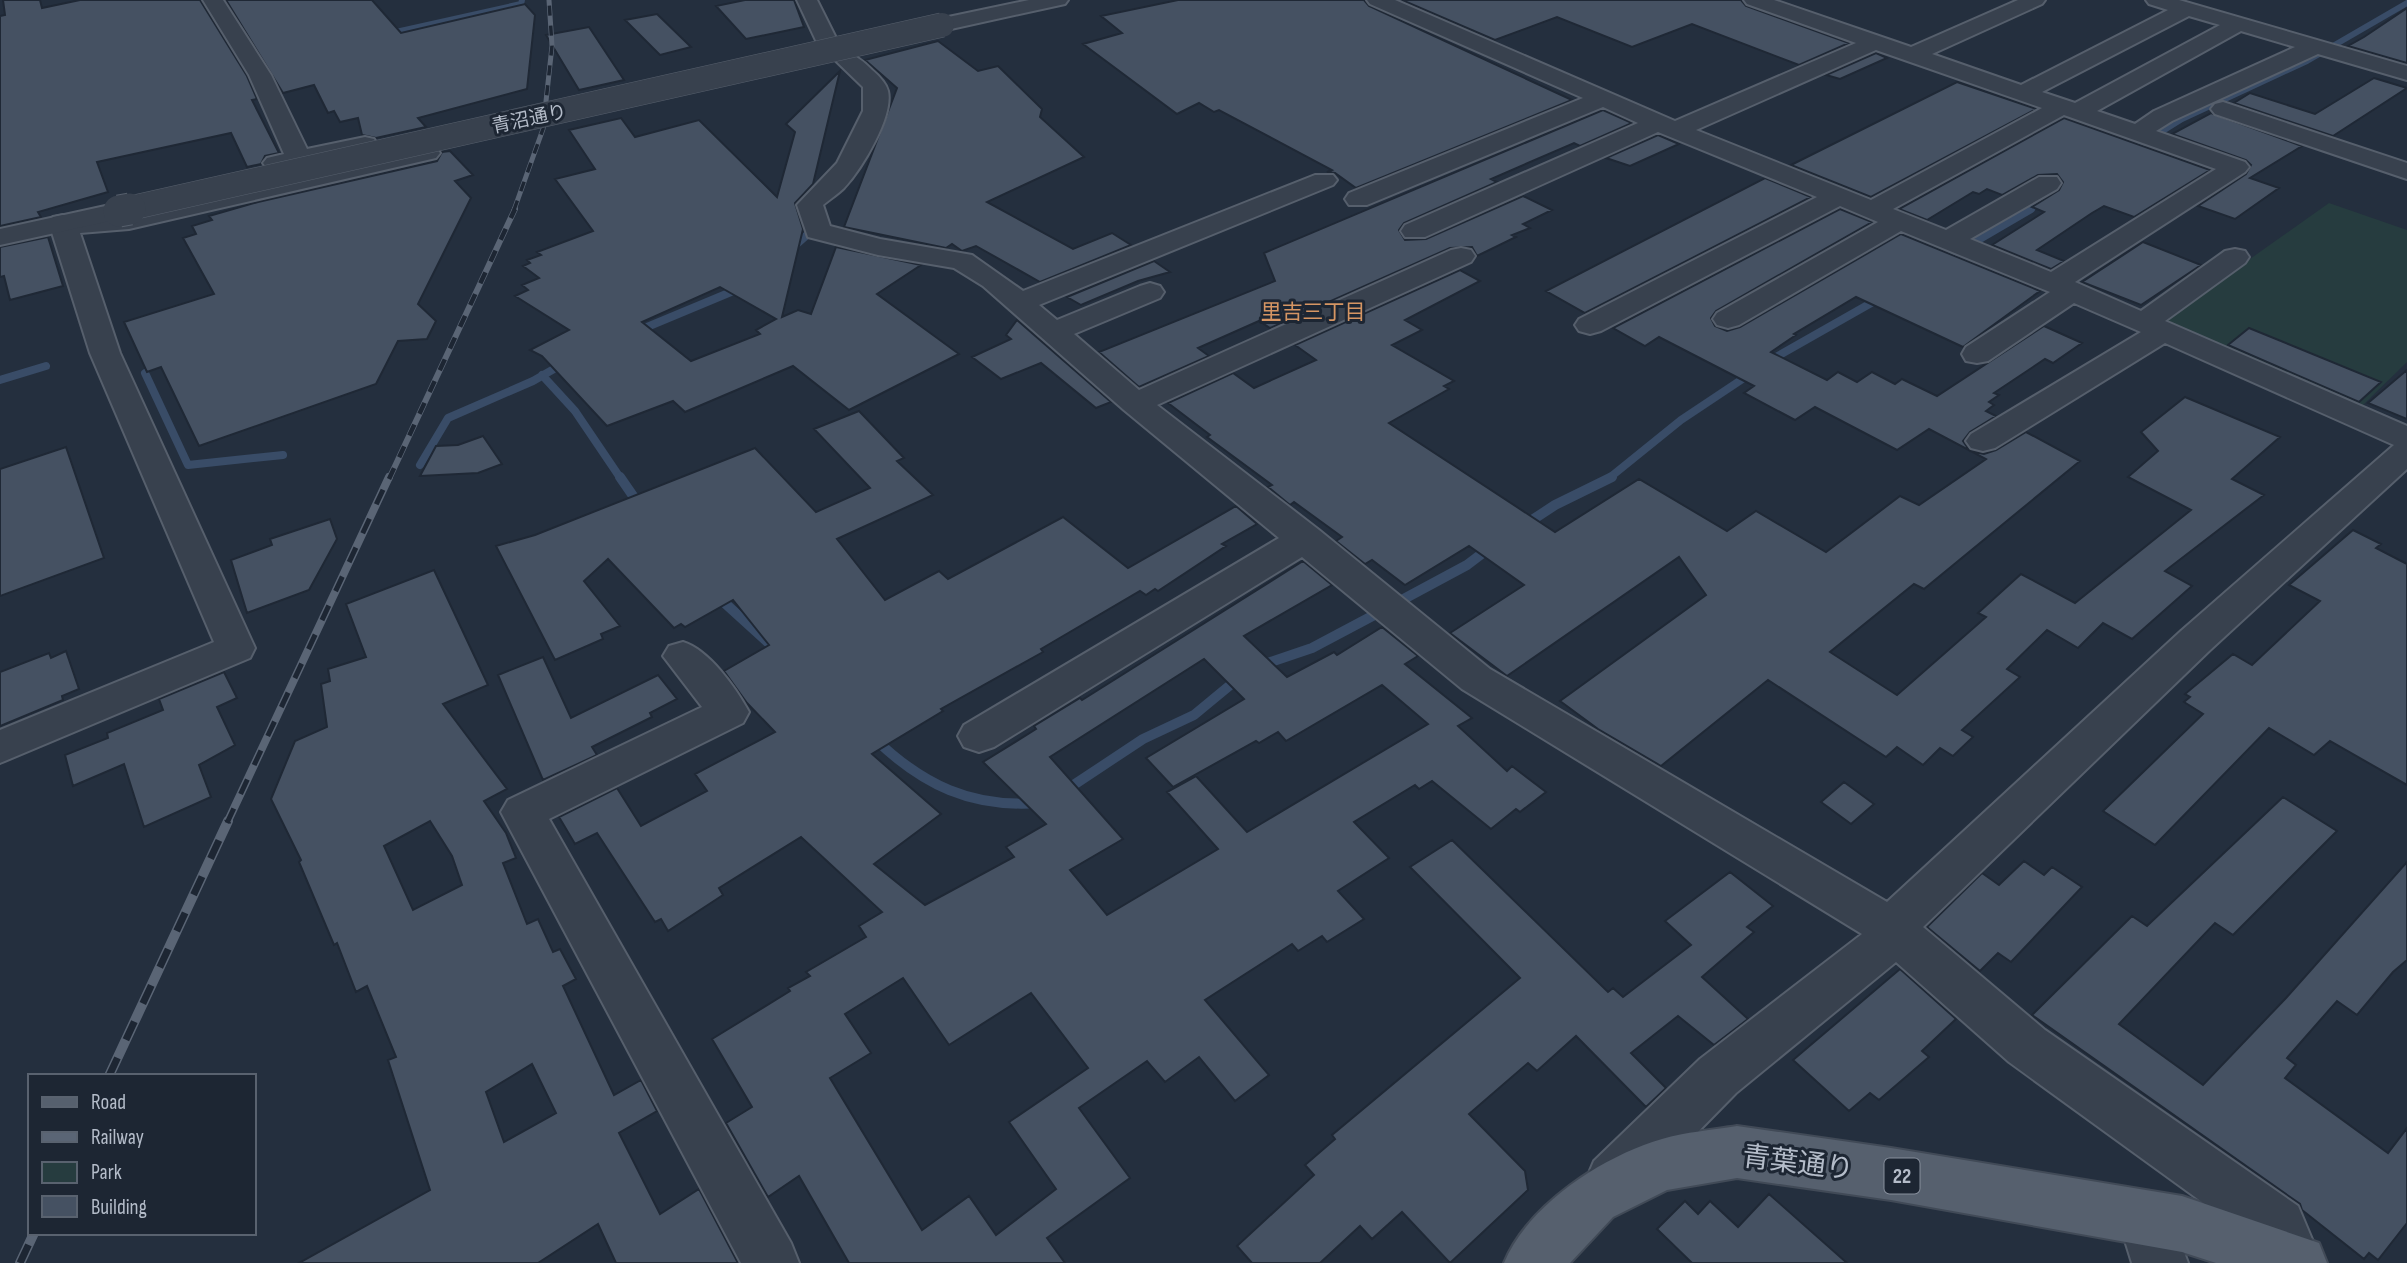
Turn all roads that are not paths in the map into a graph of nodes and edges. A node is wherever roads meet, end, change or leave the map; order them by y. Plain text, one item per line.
1 (213, 0) edge
2 (807, 0) edge
3 (1058, 0) edge
4 (1377, 0) edge
5 (1437, 0) edge
6 (1754, 0) edge
7 (2035, 0) edge
8 (2157, 0) edge
9 (2187, 9) junction
10 (1406, 10) junction
11 (1007, 11) junction
12 (1796, 15) junction
13 (2238, 24) junction
14 (1760, 29) dead end
15 (1873, 43) junction
16 (2324, 48) junction
17 (836, 50) junction
18 (1910, 56) junction
19 (2407, 73) edge
20 (2020, 94) junction
21 (1604, 98) junction
22 (2223, 109) dead end
23 (2068, 110) junction
24 (1666, 126) junction
25 (2146, 137) junction
26 (299, 158) junction
27 (2407, 171) edge
28 (1324, 180) dead end
29 (2048, 183) dead end
30 (1839, 196) junction
31 (1358, 199) dead end
32 (1873, 209) junction
33 (1900, 220) junction
34 (63, 223) junction
35 (1415, 231) dead end
36 (0, 237) edge
37 (1960, 244) junction
38 (1461, 256) dead end
39 (2235, 257) dead end
40 (2063, 287) junction
41 (1150, 292) dead end
42 (1020, 302) junction
43 (1728, 319) dead end
44 (1590, 325) dead end
45 (2154, 327) junction
46 (1055, 331) junction
47 (1977, 354) dead end
48 (1135, 403) junction
49 (2407, 438) edge
50 (1983, 441) dead end
51 (2407, 451) edge
52 (1306, 538) junction
53 (683, 656) dead end
54 (979, 736) dead end
55 (0, 747) edge
56 (1891, 928) junction
57 (1594, 1198) junction
58 (2152, 1240) edge
59 (2297, 1262) edge
60 (771, 1263) edge
61 (1532, 1263) edge

1 - 26 street
2 - 17 street
3 - 11 street, 青沼通り
4 - 10 street
5 - 10 street
6 - 12 street
7 - 18 street
8 - 9 street
9 - 13 street
9 - 20 street
10 - 21 street
11 - 17 street
11 - 34 street, 青沼通り, bridge
12 - 14 street
12 - 15 street
13 - 16 street
13 - 23 street
15 - 18 street
15 - 24 street
16 - 19 street
16 - 25 street
17 - 17 street
17 - 42 street
18 - 20 street
20 - 23 street
21 - 24 street
21 - 31 street
22 - 27 street
23 - 25 street
23 - 32 street
24 - 30 street
24 - 35 street
25 - 40 street
26 - 34 street
26 - 34 street
28 - 42 street
29 - 37 street
30 - 32 street
30 - 44 street
32 - 33 street
33 - 37 street
33 - 43 street
34 - 36 street, 青沼通り
34 - 55 street
37 - 40 street
38 - 48 street
39 - 45 street
40 - 45 street
40 - 47 street
41 - 46 street
42 - 46 street
45 - 49 street
45 - 50 street
46 - 48 street
48 - 52 street
51 - 56 street
52 - 54 street
52 - 56 street
53 - 60 street
56 - 57 street
56 - 59 street
57 - 58 main road, 青葉通り / 22
57 - 61 main road, 青葉通り / 22
58 - 59 main road, 青葉通り / 22

